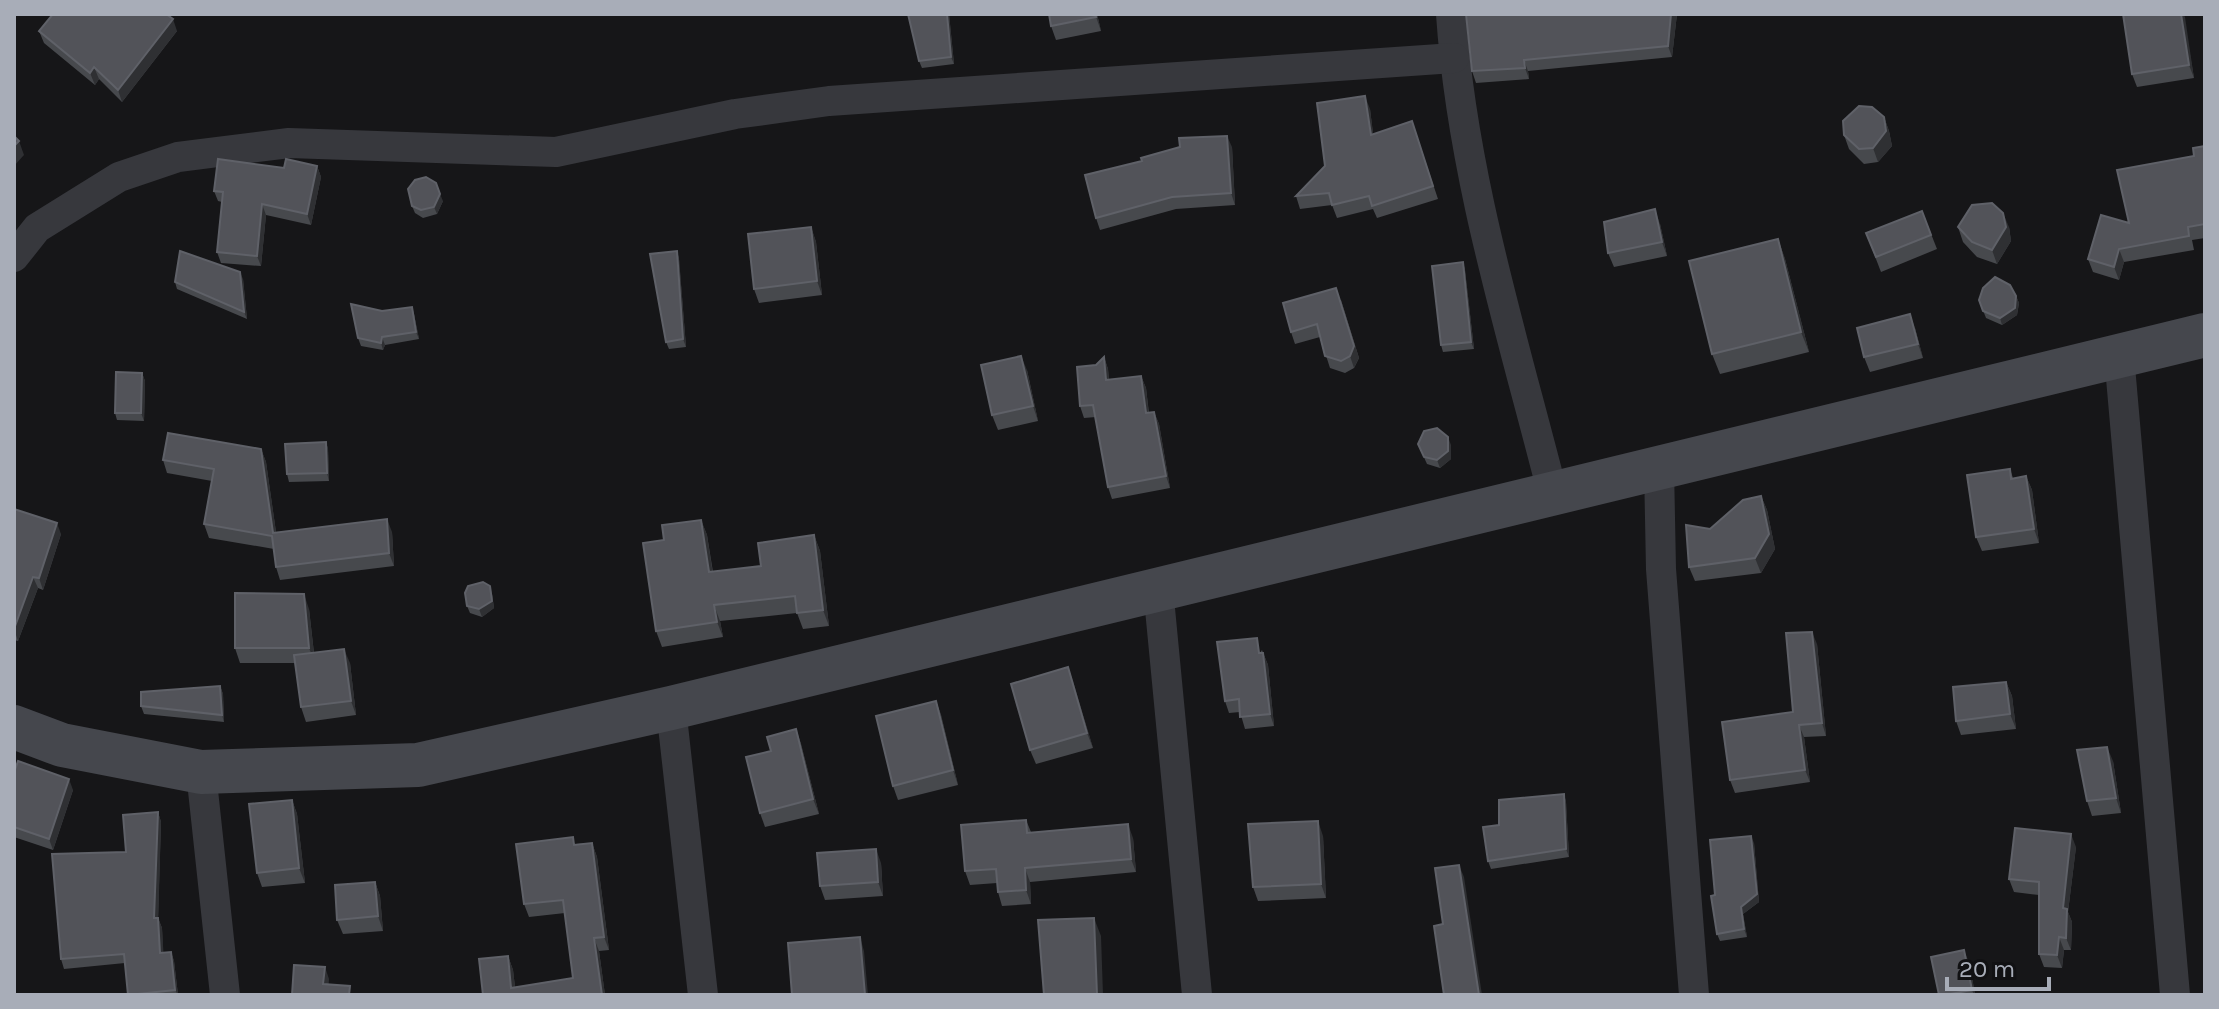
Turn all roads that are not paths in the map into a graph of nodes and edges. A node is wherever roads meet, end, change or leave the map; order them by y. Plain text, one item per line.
1 (1451, 14) edge
2 (1454, 58) junction
3 (14, 257) edge
4 (2205, 335) edge
5 (2119, 355) junction
6 (1659, 467) junction
7 (1553, 495) junction
8 (1158, 588) junction
9 (671, 708) junction
10 (14, 727) edge
11 (201, 772) junction
12 (225, 995) edge
13 (703, 995) edge
14 (1197, 995) edge
15 (1694, 995) edge
16 (2175, 995) edge

1 - 2 street
2 - 3 street
2 - 7 street
4 - 5 main road
5 - 6 main road
5 - 16 street
6 - 7 main road
6 - 15 street
7 - 8 main road
8 - 9 main road
8 - 14 street
9 - 11 main road
9 - 13 street
10 - 11 main road
11 - 12 street

